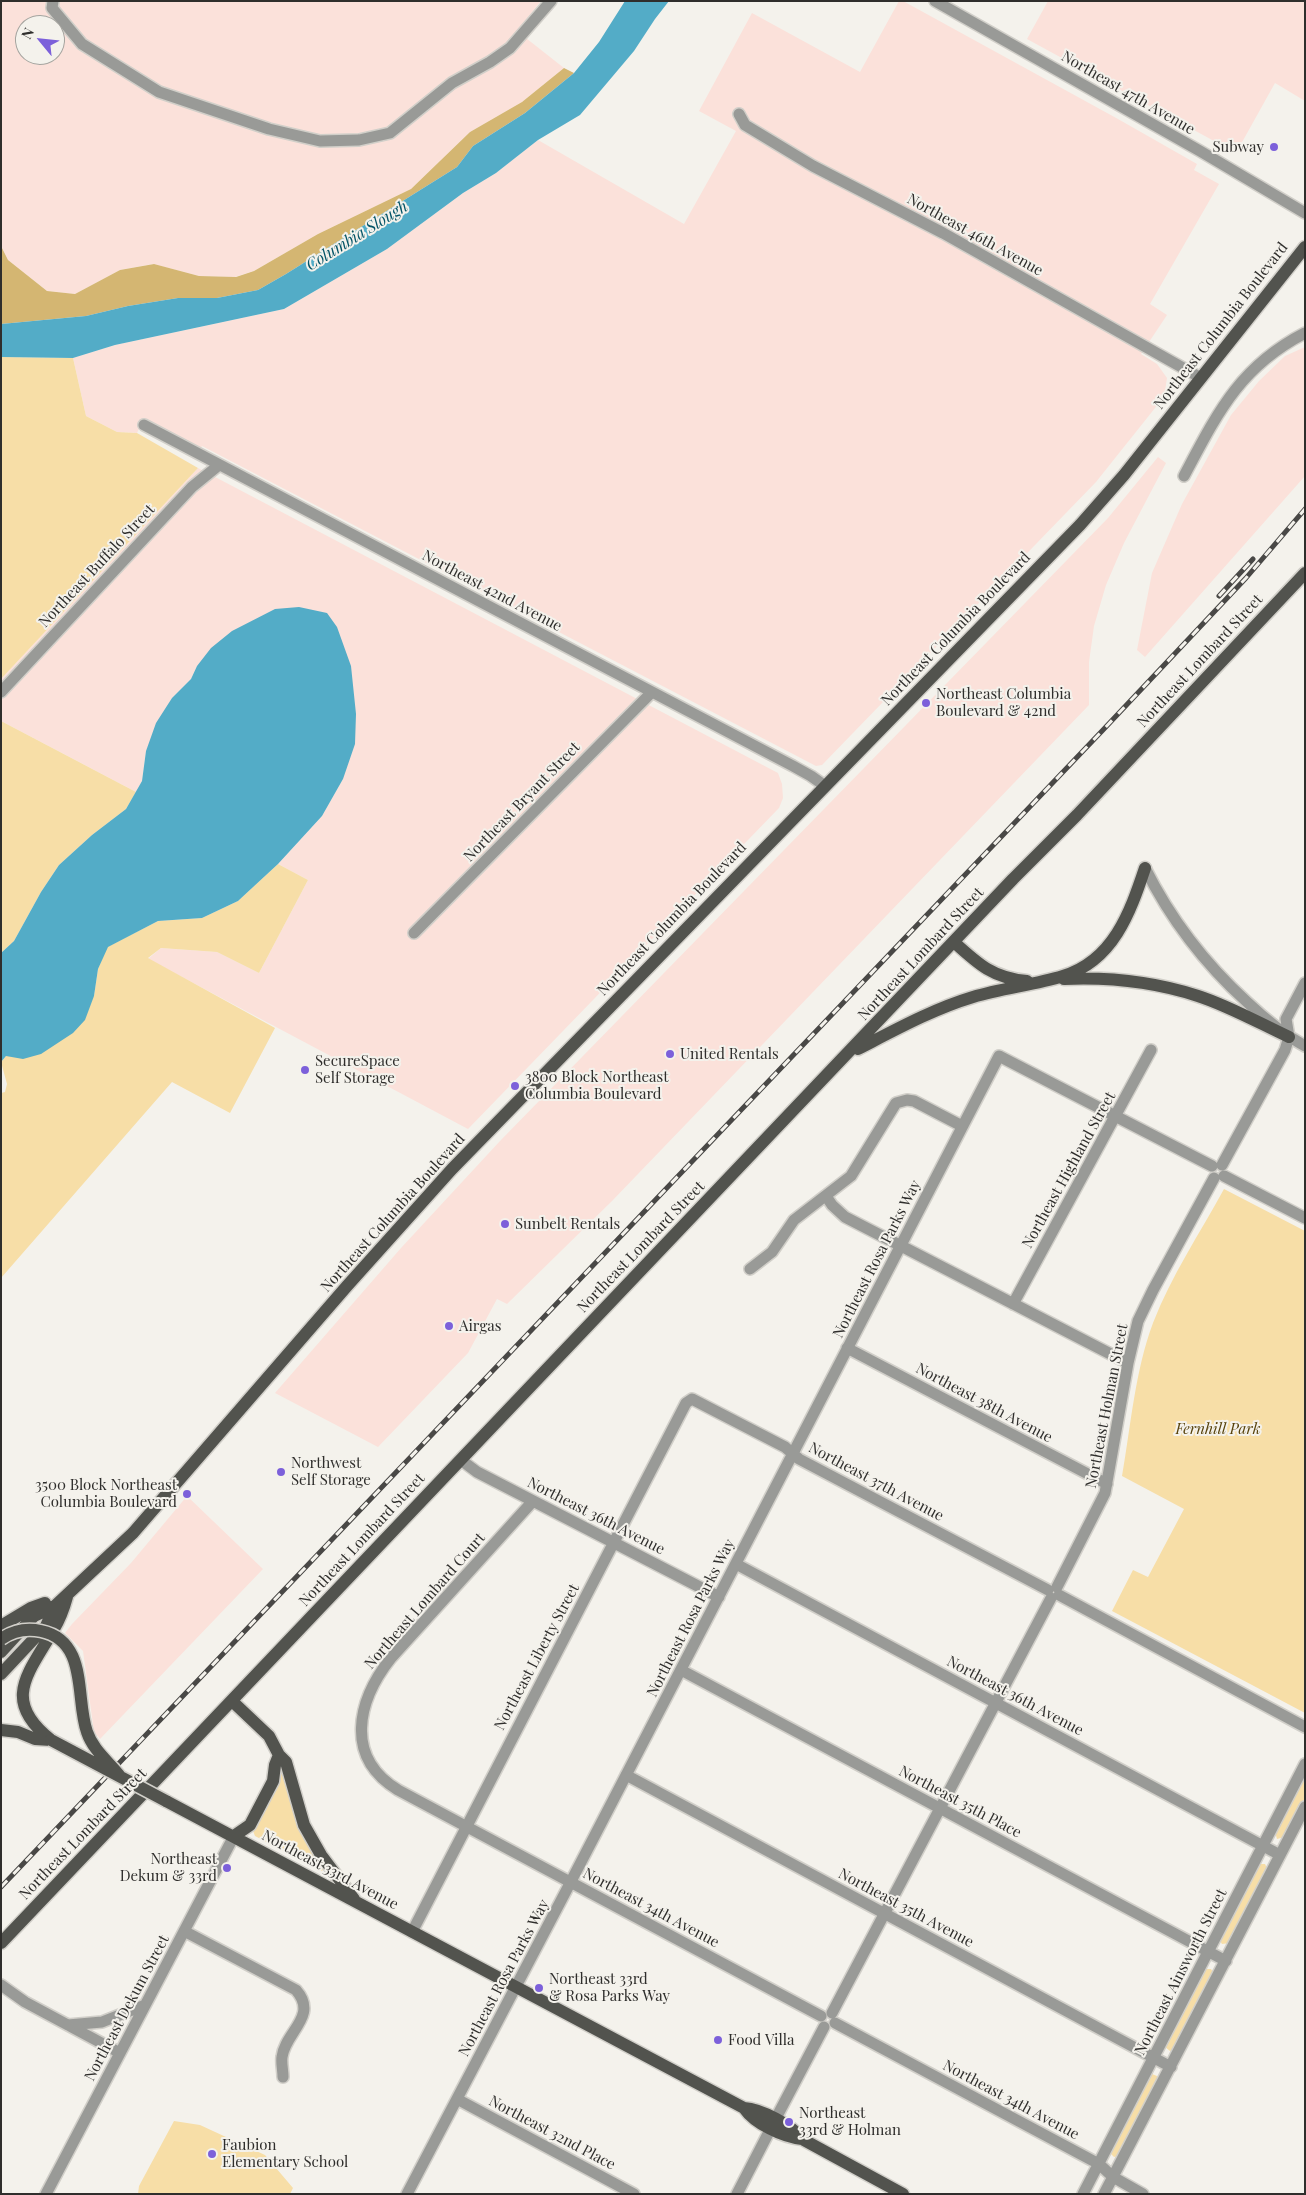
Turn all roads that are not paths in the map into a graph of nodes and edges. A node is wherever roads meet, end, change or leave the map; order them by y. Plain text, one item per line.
1 (53, 1) edge
2 (551, 1) edge
3 (935, 1) edge
4 (739, 114) dead end
5 (1305, 213) edge
6 (1305, 247) edge
7 (1305, 333) edge
8 (1201, 378) junction
9 (144, 425) dead end
10 (219, 465) junction
11 (1184, 476) dead end
12 (1305, 573) edge
13 (1, 692) edge
14 (652, 692) junction
15 (825, 786) junction
16 (1145, 868) joint
17 (414, 933) dead end
18 (954, 942) junction
19 (1049, 980) junction
20 (1305, 983) edge
21 (1289, 1038) junction
22 (1305, 1046) edge
23 (1151, 1050) dead end
24 (849, 1053) junction
25 (1115, 1116) junction
26 (962, 1126) junction
27 (1218, 1171) junction
28 (826, 1196) junction
29 (1305, 1218) edge
30 (900, 1245) junction
31 (750, 1269) dead end
32 (1013, 1304) junction
33 (847, 1348) junction
34 (1128, 1363) junction
35 (692, 1399) joint
36 (793, 1454) junction
37 (461, 1460) junction
38 (1107, 1484) junction
39 (533, 1500) junction
40 (614, 1542) junction
41 (736, 1564) junction
42 (1054, 1593) junction
43 (68, 1594) junction
44 (719, 1597) junction
45 (55, 1606) junction
46 (1, 1626) edge
47 (1, 1639) edge
48 (1, 1652) edge
49 (681, 1670) junction
50 (1, 1674) edge
51 (232, 1701) junction
52 (996, 1703) junction
53 (1305, 1727) edge
54 (6, 1730) edge
55 (52, 1740) junction
56 (279, 1755) junction
57 (1305, 1764) edge
58 (119, 1775) junction
59 (626, 1775) junction
60 (1305, 1807) edge
61 (940, 1808) junction
62 (466, 1826) junction
63 (234, 1836) junction
64 (1263, 1845) junction
65 (1280, 1854) junction
66 (571, 1882) junction
67 (356, 1901) junction
68 (884, 1914) junction
69 (184, 1931) junction
70 (412, 1932) junction
71 (1, 1943) edge
72 (1208, 1951) junction
73 (1226, 1960) junction
74 (1, 1985) edge
75 (516, 1988) junction
76 (145, 2005) junction
77 (828, 2020) junction
78 (68, 2025) junction
79 (120, 2053) junction
80 (1154, 2058) junction
81 (1171, 2067) junction
82 (283, 2077) dead end
83 (457, 2099) junction
84 (773, 2124) junction
85 (1099, 2164) junction
86 (1112, 2178) junction
87 (46, 2194) edge
88 (407, 2194) edge
89 (634, 2194) edge
90 (737, 2194) edge
91 (903, 2194) edge
92 (1083, 2194) edge
93 (1104, 2194) edge
94 (1143, 2194) edge

1 - 2 street
3 - 5 street, Northeast 47th Avenue
4 - 8 street, Northeast 46th Avenue
6 - 8 main road, Northeast Columbia Boulevard
7 - 11 street
8 - 15 main road, Northeast Columbia Boulevard
9 - 10 street, Northeast 42nd Avenue
10 - 13 street, Northeast Buffalo Street
10 - 14 street, Northeast 42nd Avenue
12 - 18 main road, Northeast Lombard Street
14 - 15 street, Northeast 42nd Avenue
14 - 17 street, Northeast Bryant Street
15 - 43 main road, Northeast Columbia Boulevard
16 - 19 main road
16 - 21 street
18 - 19 main road
18 - 24 main road, Northeast Lombard Street
19 - 21 main road
19 - 24 main road
20 - 21 street, Northeast Holman Street
21 - 22 street
21 - 27 street, Northeast Holman Street
23 - 25 street, Northeast Highland Street
24 - 37 main road, Northeast Lombard Street
25 - 26 street, Northeast Rosa Parks Way
25 - 27 street
25 - 32 street, Northeast Highland Street
26 - 28 street
26 - 30 street, Northeast Rosa Parks Way
27 - 29 street
27 - 34 street, Northeast Holman Street
28 - 30 street
28 - 31 street
30 - 32 street
30 - 33 street, Northeast Rosa Parks Way
32 - 34 street
33 - 36 street, Northeast Rosa Parks Way
33 - 38 street, Northeast 38th Avenue
34 - 38 street, Northeast Holman Street
35 - 36 street, Northeast 37th Avenue
35 - 40 street, Northeast Liberty Street
36 - 41 street, Northeast Rosa Parks Way
36 - 42 street, Northeast 37th Avenue
37 - 39 street, Northeast 36th Avenue
37 - 51 main road, Northeast Lombard Street
38 - 42 street, Northeast Holman Street
39 - 40 street, Northeast 36th Avenue
39 - 62 street, Northeast Lombard Court
40 - 44 street, Northeast 36th Avenue
40 - 62 street, Northeast Liberty Street
41 - 44 street, Northeast Rosa Parks Way
41 - 52 street, Northeast 36th Avenue
42 - 52 street, Northeast Holman Street
42 - 53 street, Northeast 37th Avenue
43 - 45 main road, Northeast Columbia Boulevard
43 - 46 main road
43 - 55 main road, Northeast 33rd Avenue
44 - 49 street, Northeast Rosa Parks Way
45 - 48 main road, Northeast Columbia Boulevard
45 - 50 main road, Northeast Columbia Boulevard
47 - 58 main road, bridge
49 - 59 street, Northeast Rosa Parks Way
49 - 61 street, Northeast 35th Place
51 - 56 main road
51 - 71 main road, Northeast Lombard Street
52 - 61 street, Northeast Holman Street
52 - 64 street, Northeast 36th Avenue
54 - 55 main road
55 - 58 main road, Northeast 33rd Avenue, bridge
56 - 63 main road
56 - 67 main road
57 - 64 street, Northeast Ainsworth Street
58 - 63 main road, Northeast 33rd Avenue, bridge
59 - 66 street, Northeast Rosa Parks Way
59 - 68 street, Northeast 35th Avenue
60 - 65 street
61 - 68 street, Northeast Holman Street
61 - 72 street, Northeast 35th Place
62 - 66 street, Northeast 34th Avenue
62 - 70 street, Northeast Liberty Street
63 - 67 main road, Northeast 33rd Avenue
63 - 69 street, Northeast Dekum Street
64 - 65 street, Northeast 36th Avenue
64 - 72 street, Northeast Ainsworth Street
65 - 73 street
66 - 75 street, Northeast Rosa Parks Way
66 - 77 street, Northeast 34th Avenue
67 - 70 main road, Northeast 33rd Avenue
68 - 77 street, Northeast Holman Street
68 - 80 street, Northeast 35th Avenue
69 - 76 street, Northeast Dekum Street
69 - 82 street
70 - 75 main road, Northeast 33rd Avenue
72 - 73 street, Northeast 35th Place
72 - 80 street, Northeast Ainsworth Street
73 - 81 street
74 - 78 street
75 - 83 street, Northeast Rosa Parks Way
75 - 84 main road, Northeast 33rd Avenue
76 - 78 street
76 - 79 street, Northeast Dekum Street
77 - 84 street, Northeast Holman Street
77 - 85 street, Northeast 34th Avenue
78 - 79 street
79 - 87 street, Northeast Dekum Street
80 - 81 street, Northeast 35th Avenue
80 - 85 street, Northeast Ainsworth Street
81 - 86 street
83 - 88 street, Northeast Rosa Parks Way
83 - 89 street, Northeast 32nd Place
84 - 90 street, Northeast Holman Street
84 - 91 main road, Northeast 33rd Avenue
85 - 86 street, Northeast 34th Avenue
85 - 92 street, Northeast Ainsworth Street
86 - 93 street
86 - 94 street, Northeast 34th Avenue

